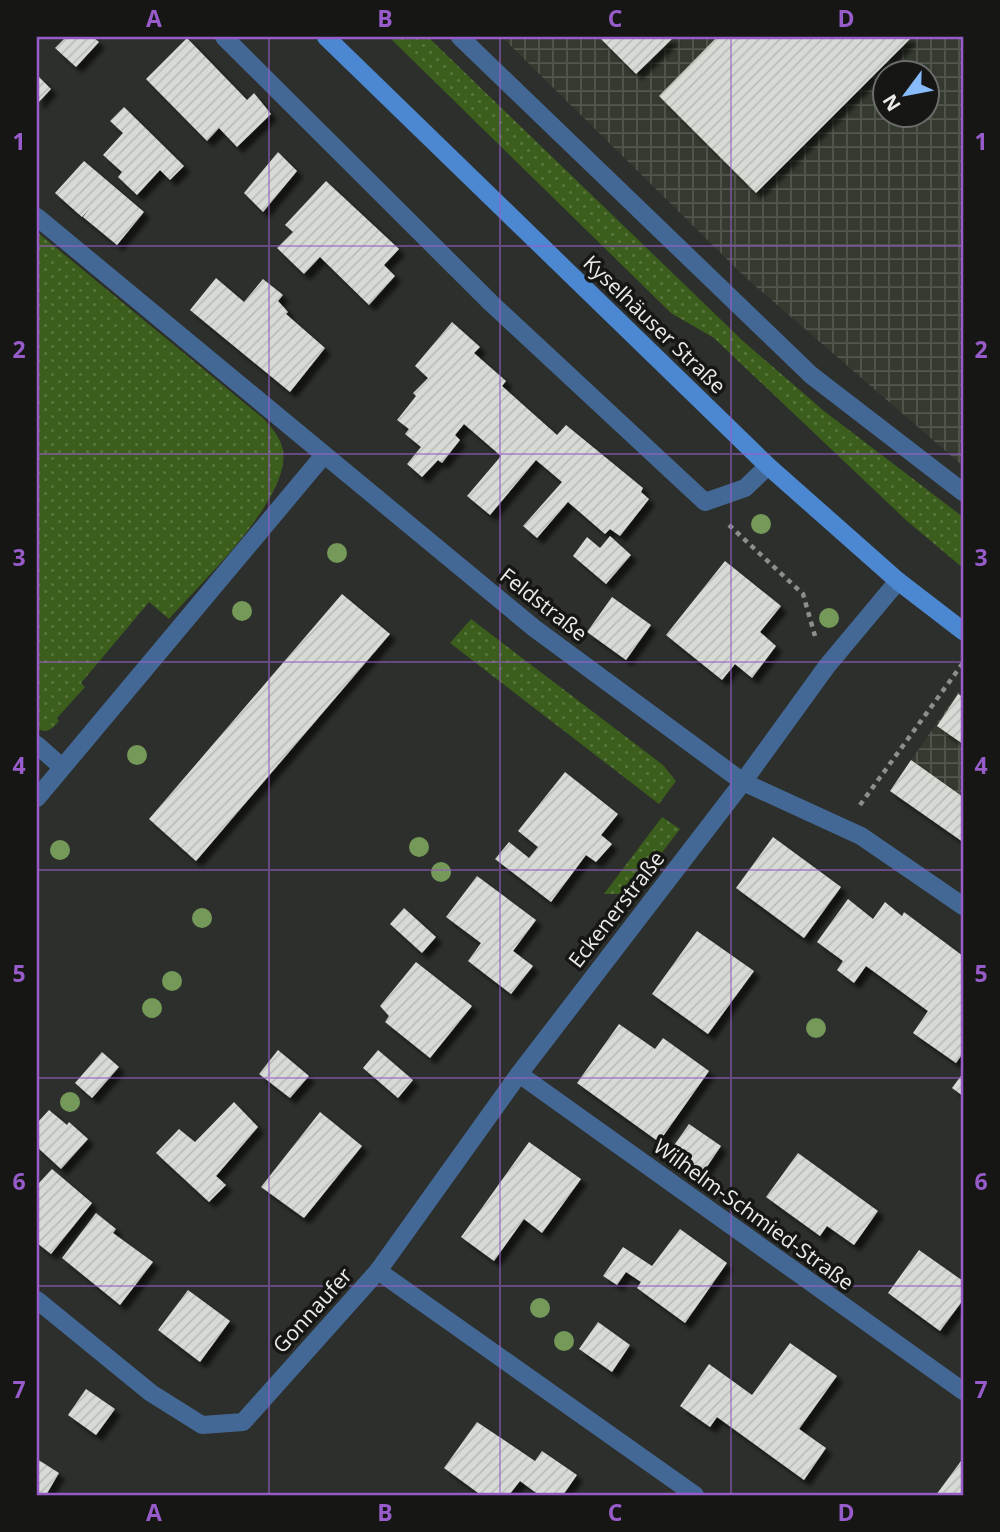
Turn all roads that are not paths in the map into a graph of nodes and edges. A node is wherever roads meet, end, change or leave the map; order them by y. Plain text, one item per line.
1 (224, 37) edge
2 (326, 37) edge
3 (460, 37) edge
4 (37, 217) edge
5 (324, 455) junction
6 (768, 466) junction
7 (963, 492) edge
8 (898, 581) junction
9 (963, 631) edge
10 (37, 746) edge
11 (62, 767) junction
12 (743, 782) junction
13 (37, 798) edge
14 (963, 906) edge
15 (519, 1074) junction
16 (378, 1271) junction
17 (37, 1300) edge
18 (963, 1391) edge
19 (695, 1495) edge

1 - 6 street
2 - 6 main road, Kyselhäuser Straße
3 - 7 street
4 - 5 street, Feldstraße
5 - 11 street
5 - 12 street, Feldstraße
6 - 8 main road, Kyselhäuser Straße
8 - 9 main road, Kyselhäuser Straße
8 - 12 street, Eckenerstraße
10 - 11 street
11 - 13 street
12 - 14 street
12 - 15 street, Eckenerstraße
15 - 16 street, Eckenerstraße
15 - 18 street, Wilhelm-Schmied-Straße
16 - 17 street, Gonnaufer
16 - 19 street, Gonnaufer

